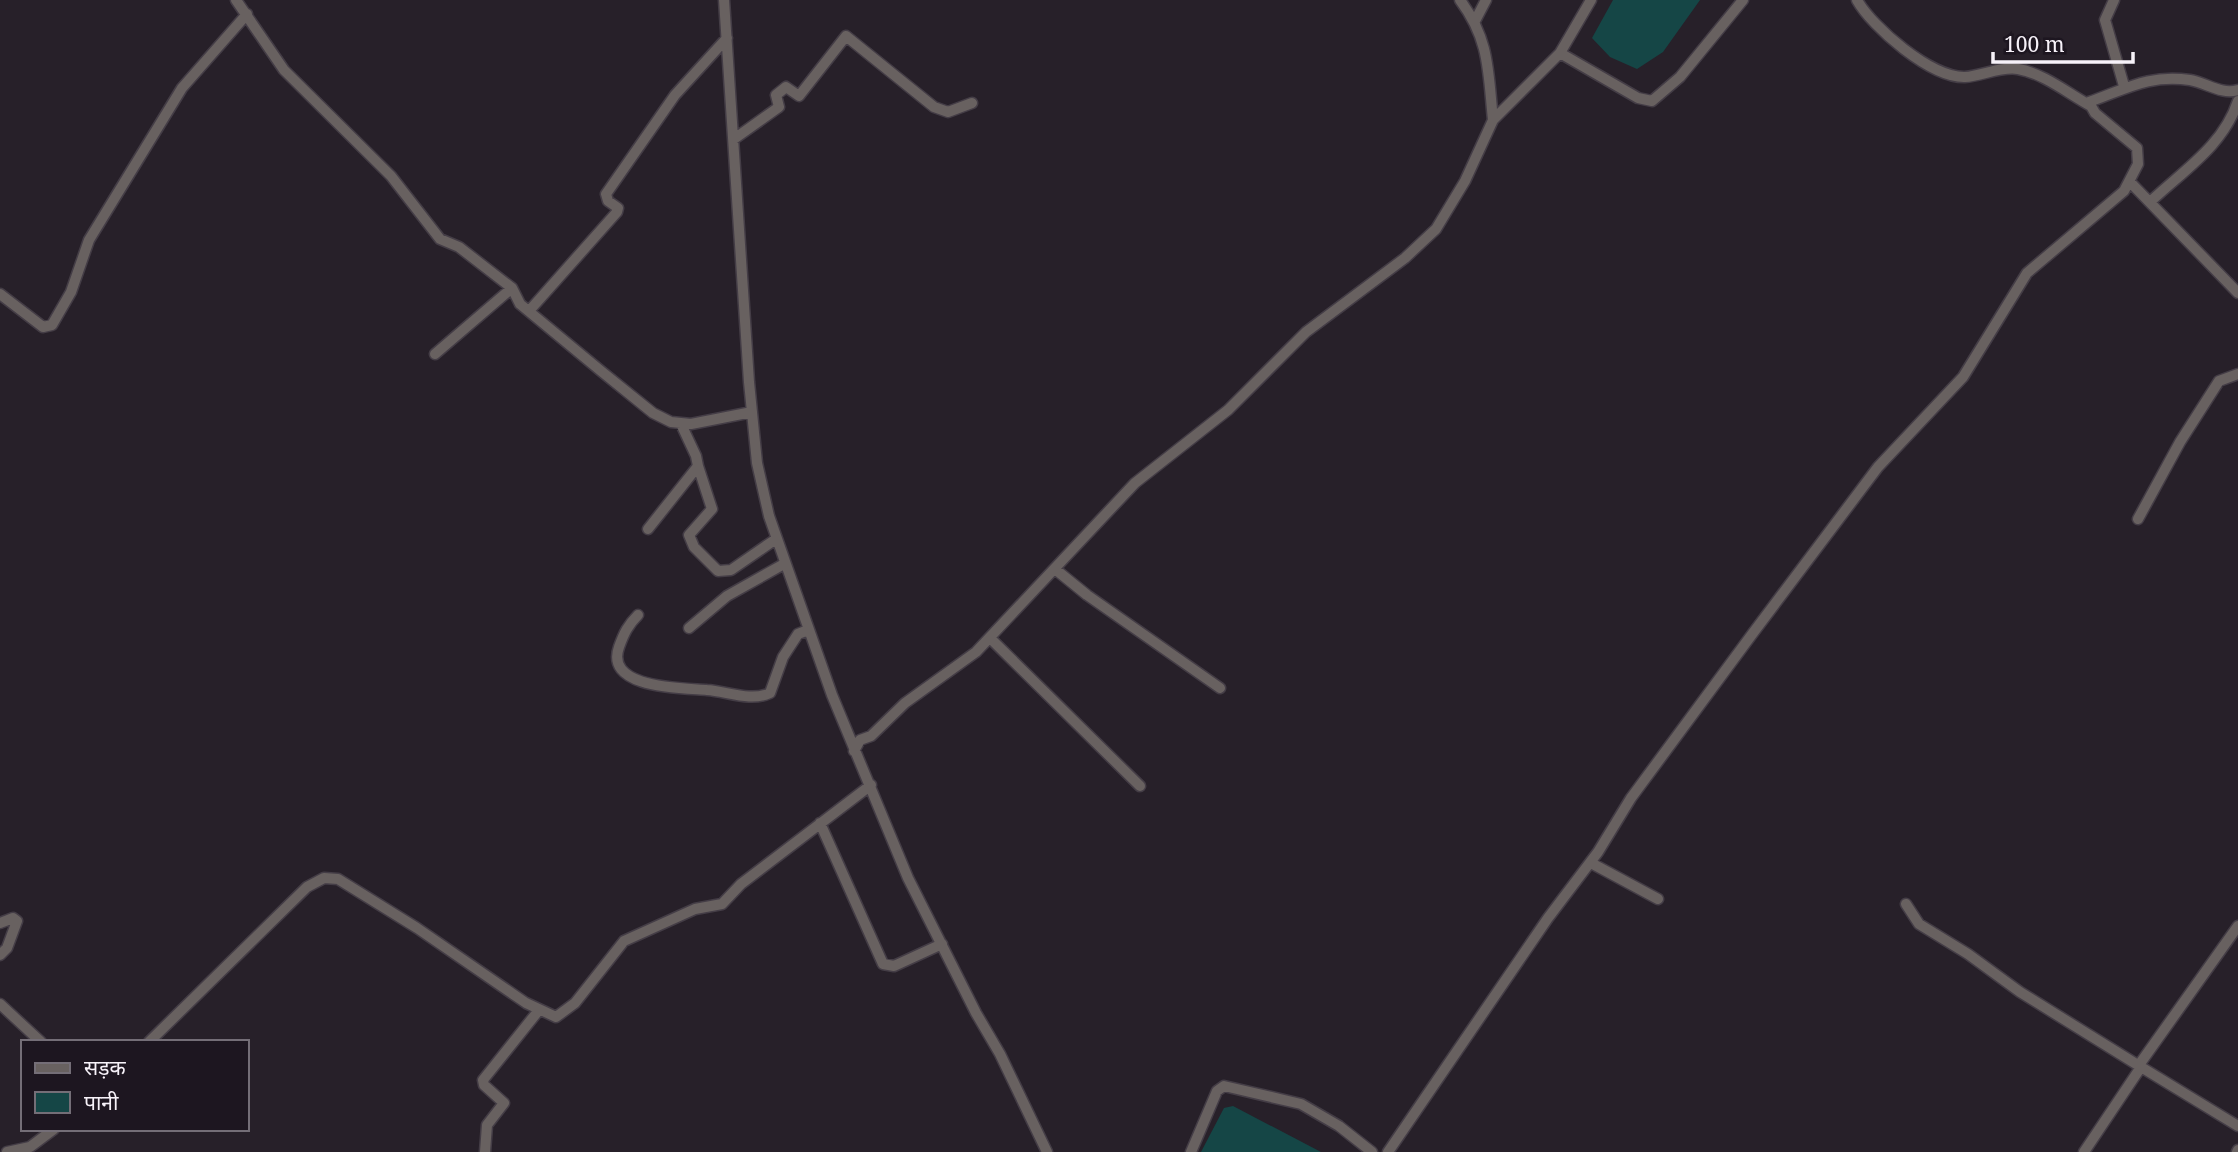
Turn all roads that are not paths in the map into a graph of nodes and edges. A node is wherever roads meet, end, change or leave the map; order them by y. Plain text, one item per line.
1 (236, 0) edge
2 (724, 0) edge
3 (1461, 0) edge
4 (1486, 0) edge
5 (1591, 0) edge
6 (1743, 0) edge
7 (1857, 0) edge
8 (2114, 0) edge
9 (247, 14) junction
10 (1475, 21) junction
11 (727, 38) junction
12 (1560, 53) junction
13 (2124, 86) junction
14 (2238, 90) edge
15 (2238, 101) edge
16 (972, 103) dead end
17 (2091, 106) junction
18 (1493, 120) junction
19 (734, 139) junction
20 (2130, 182) junction
21 (2150, 202) junction
22 (512, 288) junction
23 (2238, 293) edge
24 (0, 294) edge
25 (529, 311) junction
26 (435, 354) dead end
27 (2238, 373) edge
28 (752, 412) junction
29 (681, 424) junction
30 (698, 466) junction
31 (2138, 519) dead end
32 (648, 529) dead end
33 (776, 539) junction
34 (784, 564) junction
35 (1055, 569) junction
36 (638, 615) dead end
37 (689, 628) dead end
38 (808, 630) junction
39 (990, 638) junction
40 (1220, 688) dead end
41 (854, 751) junction
42 (871, 785) junction
43 (1140, 786) dead end
44 (821, 822) junction
45 (1591, 863) junction
46 (1658, 899) dead end
47 (1906, 904) dead end
48 (0, 923) edge
49 (2238, 926) edge
50 (942, 944) junction
51 (0, 955) edge
52 (0, 1004) edge
53 (539, 1010) junction
54 (39, 1040) edge
55 (151, 1040) edge
56 (2140, 1066) junction
57 (2238, 1126) edge
58 (51, 1131) edge
59 (8, 1152) edge
60 (485, 1152) edge
61 (1046, 1152) edge
62 (1191, 1152) edge
63 (1372, 1152) edge
64 (1388, 1152) edge
65 (2084, 1152) edge

1 - 9 street
2 - 11 street
3 - 10 street
4 - 10 street
5 - 12 street
6 - 12 street
7 - 17 street
8 - 13 street
9 - 22 street
9 - 24 street
10 - 18 street
11 - 19 street
11 - 25 street
12 - 18 street
13 - 14 street
13 - 17 street
15 - 21 street
16 - 19 street
17 - 20 street
18 - 35 street
19 - 28 street
20 - 21 street
20 - 45 street
21 - 23 street
22 - 25 street
22 - 26 street
25 - 29 street
27 - 31 street
28 - 29 street
28 - 33 street
29 - 30 street
30 - 32 street
30 - 33 street
33 - 34 street
34 - 37 street
34 - 38 street
35 - 39 street
35 - 40 street
36 - 38 street
38 - 41 street
39 - 41 street
39 - 43 street
41 - 42 street
42 - 44 street
42 - 50 street
44 - 50 street
44 - 53 street
45 - 46 street
45 - 64 street
47 - 56 street
48 - 51 street
49 - 56 street
50 - 61 street
52 - 54 street
53 - 55 street
53 - 60 street
56 - 57 street
56 - 65 street
58 - 59 street
62 - 63 street

